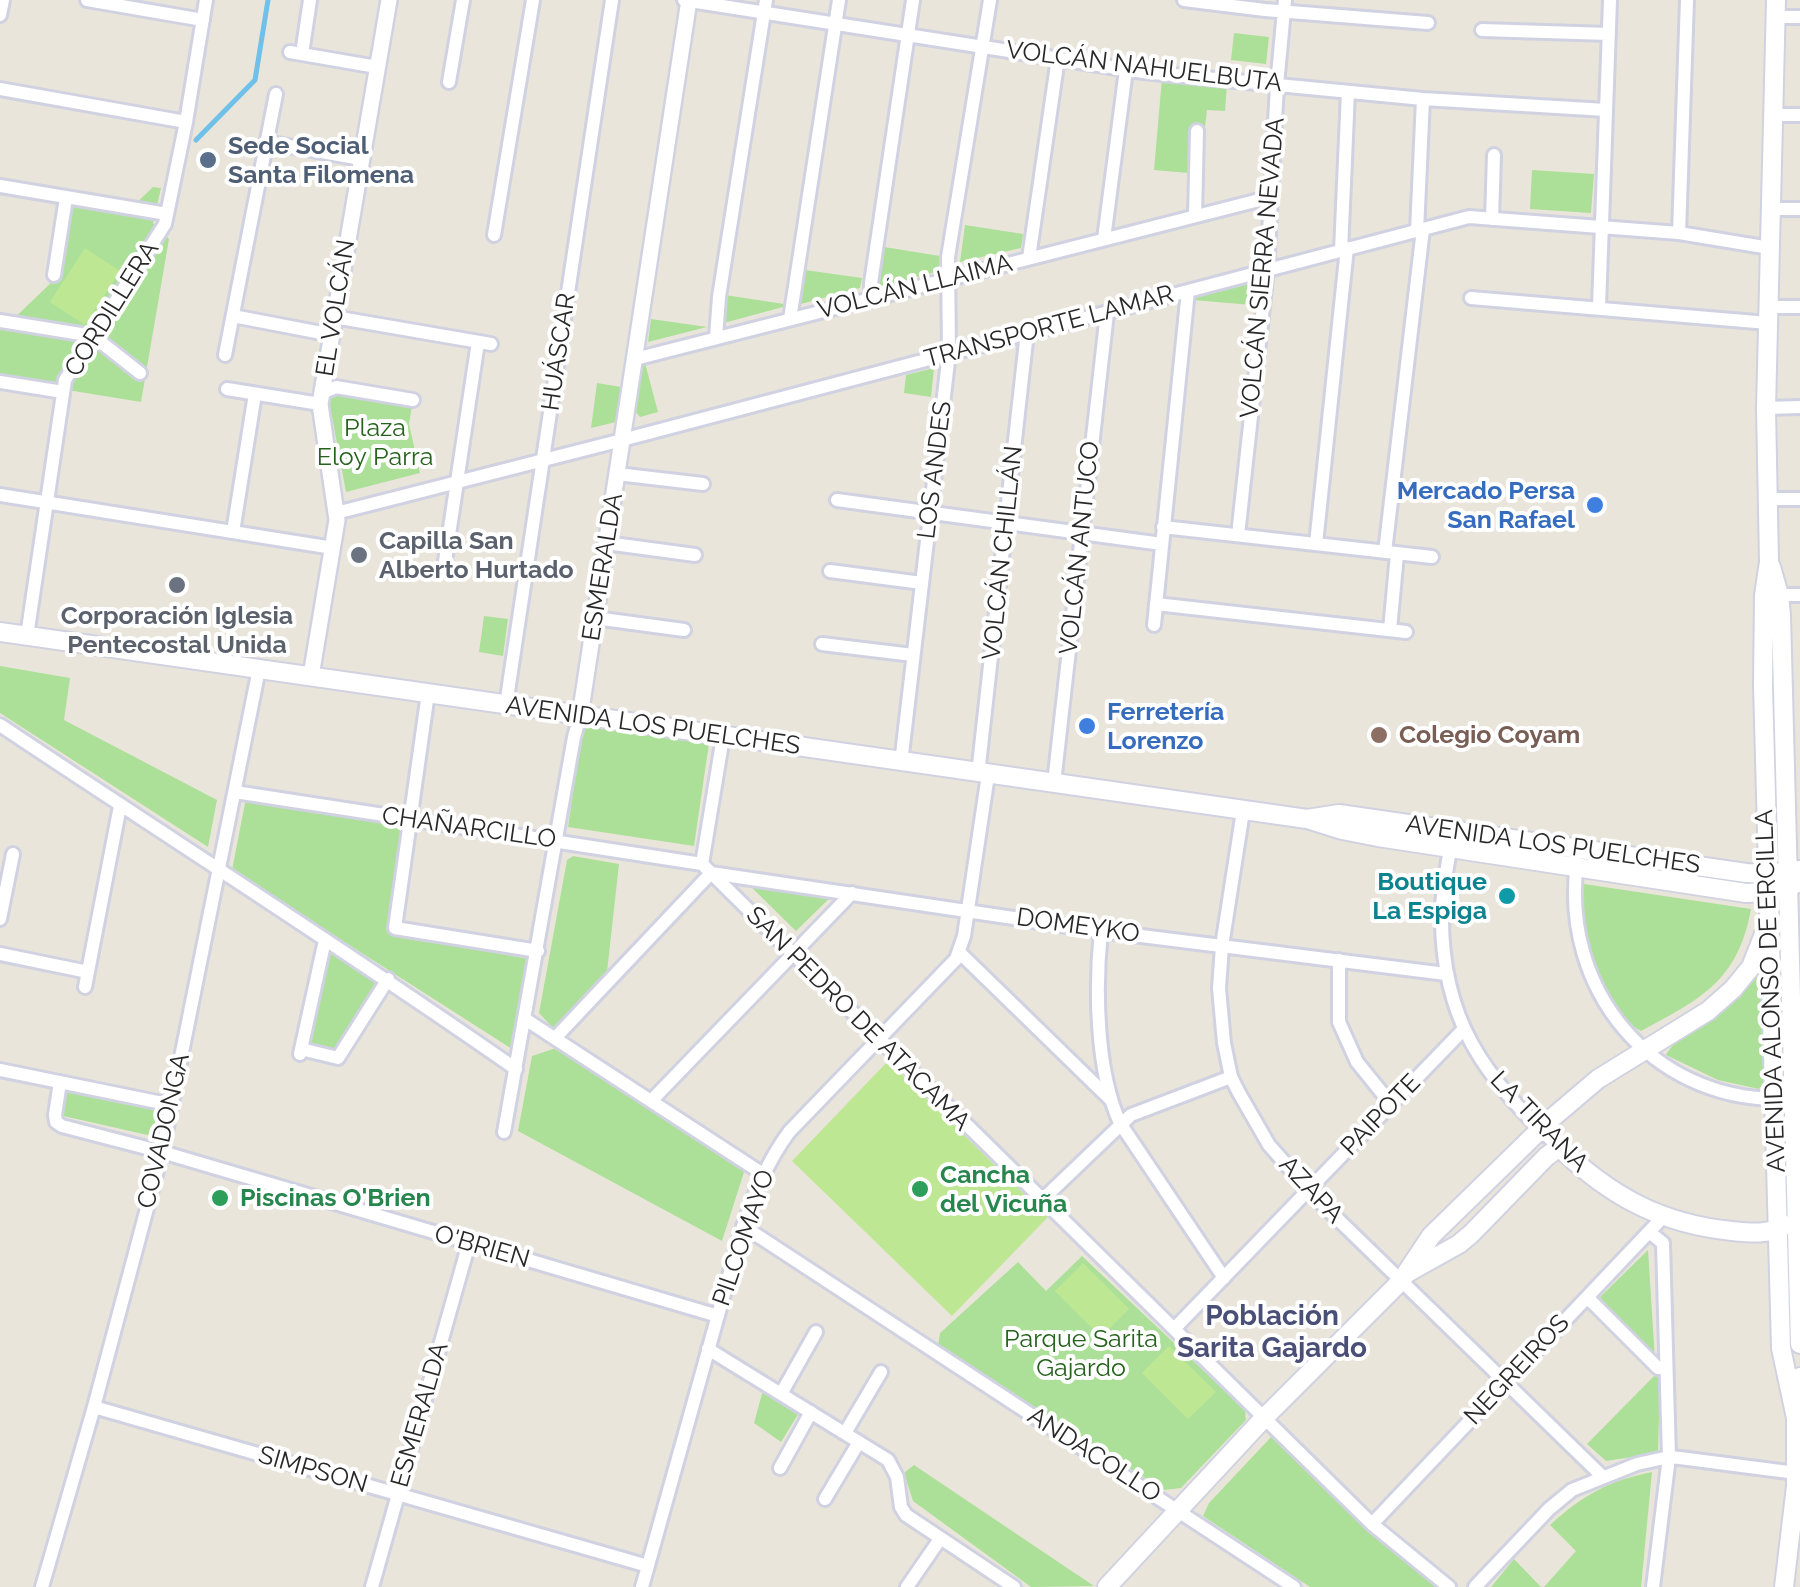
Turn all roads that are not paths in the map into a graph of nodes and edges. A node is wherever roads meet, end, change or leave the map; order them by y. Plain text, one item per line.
1 (3, 0) edge
2 (86, 0) edge
3 (206, 0) edge
4 (310, 0) edge
5 (389, 0) edge
6 (464, 0) edge
7 (534, 0) edge
8 (612, 0) edge
9 (687, 0) edge
10 (839, 0) edge
11 (912, 0) edge
12 (990, 0) edge
13 (1184, 0) edge
14 (1610, 0) edge
15 (1686, 0) edge
16 (764, 6) edge
17 (1284, 6) edge
18 (1776, 8) edge
19 (0, 15) edge
20 (1800, 17) edge
21 (203, 20) junction
22 (836, 23) junction
23 (1428, 23) dead end
24 (1482, 30) dead end
25 (907, 34) junction
26 (1609, 34) junction
27 (982, 46) junction
28 (1058, 58) junction
29 (378, 67) junction
30 (1126, 70) junction
31 (450, 82) dead end
32 (1277, 85) junction
33 (0, 89) edge
34 (1348, 92) junction
35 (276, 94) dead end
36 (1423, 100) junction
37 (1606, 110) junction
38 (1800, 115) edge
39 (1774, 116) junction
40 (186, 122) junction
41 (1197, 131) dead end
42 (266, 142) junction
43 (1494, 155) dead end
44 (361, 160) junction
45 (0, 186) edge
46 (1271, 197) junction
47 (66, 198) junction
48 (1771, 209) junction
49 (1800, 209) edge
50 (167, 214) junction
51 (1195, 216) junction
52 (1492, 218) junction
53 (1602, 227) junction
54 (1420, 230) junction
55 (1679, 233) junction
56 (494, 235) dead end
57 (1104, 239) junction
58 (1770, 248) junction
59 (1344, 250) junction
60 (1029, 258) junction
61 (1267, 270) junction
62 (54, 275) dead end
63 (950, 278) junction
64 (1188, 291) junction
65 (871, 298) junction
66 (1471, 298) dead end
67 (1800, 306) edge
68 (1599, 307) junction
69 (1107, 313) junction
70 (1768, 315) junction
71 (233, 316) junction
72 (334, 317) junction
73 (790, 319) junction
74 (0, 320) edge
75 (1027, 332) junction
76 (93, 336) junction
77 (332, 336) junction
78 (716, 338) junction
79 (949, 354) junction
80 (225, 355) dead end
81 (634, 358) junction
82 (140, 374) dead end
83 (0, 382) edge
84 (226, 389) dead end
85 (64, 392) junction
86 (255, 394) junction
87 (321, 398) junction
88 (413, 400) dead end
89 (1800, 407) edge
90 (1766, 408) junction
91 (622, 440) junction
92 (543, 461) junction
93 (617, 474) junction
94 (457, 482) junction
95 (702, 484) dead end
96 (0, 494) edge
97 (1767, 499) junction
98 (1800, 499) edge
99 (837, 500) dead end
100 (47, 502) junction
101 (930, 512) junction
102 (336, 513) junction
103 (1006, 523) junction
104 (1164, 527) junction
105 (233, 532) junction
106 (1082, 533) junction
107 (1238, 536) junction
108 (606, 543) junction
109 (1162, 544) junction
110 (1316, 544) junction
111 (333, 548) junction
112 (1391, 553) junction
113 (695, 556) dead end
114 (1432, 557) dead end
115 (1769, 562) junction
116 (444, 568) dead end
117 (830, 571) dead end
118 (922, 582) junction
119 (1779, 595) junction
120 (1800, 595) edge
121 (1156, 604) junction
122 (595, 618) junction
123 (1154, 625) dead end
124 (684, 630) dead end
125 (1390, 630) junction
126 (0, 632) edge
127 (1406, 632) dead end
128 (27, 636) junction
129 (822, 644) dead end
130 (914, 655) junction
131 (259, 669) junction
132 (311, 676) junction
133 (428, 693) junction
134 (506, 704) junction
135 (580, 716) junction
136 (0, 725) edge
137 (723, 736) junction
138 (900, 762) junction
139 (983, 774) junction
140 (1054, 783) junction
141 (236, 792) junction
142 (120, 806) junction
143 (1793, 806) edge
144 (1243, 811) junction
145 (1307, 819) junction
146 (410, 820) junction
147 (557, 841) junction
148 (1579, 848) junction
149 (1450, 849) junction
150 (13, 854) dead end
151 (1576, 868) junction
152 (706, 869) junction
153 (220, 872) junction
154 (1767, 874) junction
155 (1794, 878) edge
156 (852, 893) junction
157 (1767, 893) junction
158 (968, 910) junction
159 (0, 919) edge
160 (1768, 923) junction
161 (1101, 931) junction
162 (326, 940) junction
163 (1222, 946) junction
164 (538, 950) junction
165 (959, 952) junction
166 (0, 954) edge
167 (793, 955) junction
168 (1339, 960) junction
169 (88, 972) junction
170 (1446, 974) junction
171 (388, 980) junction
172 (1795, 982) edge
173 (85, 987) dead end
174 (525, 1019) junction
175 (1463, 1030) junction
176 (556, 1037) junction
177 (878, 1040) junction
178 (1646, 1049) junction
179 (1796, 1056) edge
180 (516, 1069) junction
181 (0, 1070) edge
182 (1231, 1078) junction
183 (60, 1082) junction
184 (1110, 1098) junction
185 (1773, 1099) junction
186 (1793, 1099) junction
187 (652, 1101) junction
188 (1390, 1104) junction
189 (172, 1105) junction
190 (1120, 1123) junction
191 (1540, 1130) junction
192 (504, 1132) dead end
193 (1797, 1138) edge
194 (1559, 1147) junction
195 (162, 1152) junction
196 (763, 1174) junction
197 (1308, 1190) junction
198 (1042, 1200) junction
199 (1796, 1207) junction
200 (1662, 1217) junction
201 (743, 1226) junction
202 (1778, 1230) junction
203 (1649, 1232) junction
204 (469, 1243) junction
205 (1224, 1278) junction
206 (1404, 1278) junction
207 (1799, 1279) edge
208 (1587, 1296) junction
209 (718, 1316) junction
210 (1174, 1329) junction
211 (816, 1332) dead end
212 (1800, 1344) edge
213 (708, 1348) junction
214 (1666, 1368) junction
215 (881, 1372) dead end
216 (1800, 1377) edge
217 (1506, 1383) junction
218 (1800, 1385) edge
219 (781, 1394) junction
220 (94, 1407) junction
221 (811, 1412) junction
222 (1264, 1418) junction
223 (1796, 1418) junction
224 (845, 1433) junction
225 (859, 1442) junction
226 (1668, 1458) junction
227 (780, 1468) dead end
228 (1602, 1476) junction
229 (1797, 1482) edge
230 (398, 1494) junction
231 (825, 1499) dead end
232 (1178, 1510) junction
233 (1372, 1524) junction
234 (940, 1539) junction
235 (648, 1566) junction
236 (1789, 1584) edge
237 (42, 1587) edge
238 (372, 1587) edge
239 (642, 1587) edge
240 (907, 1587) edge
241 (1014, 1587) edge
242 (1107, 1587) edge
243 (1294, 1587) edge
244 (1449, 1587) edge
245 (1475, 1587) edge
246 (1653, 1587) edge

1 - 19 street
2 - 21 street
3 - 21 street, CORDILLERA
4 - 29 street
5 - 29 street, EL VOLCÁN
6 - 31 street
7 - 56 street
8 - 92 street, HUÁSCAR
9 - 16 street, VOLCÁN NAHUELBUTA
9 - 81 street, ESMERALDA
10 - 22 street
11 - 25 street
12 - 27 street, LOS ANDES
13 - 17 street
14 - 26 street
15 - 55 street
16 - 22 street, VOLCÁN NAHUELBUTA
16 - 78 street
17 - 23 street
17 - 32 street, VOLCÁN SIERRA NEVADA
18 - 20 street
18 - 39 main road, AVENIDA ALONSO DE ERCILLA
21 - 40 street, CORDILLERA
22 - 25 street, VOLCÁN NAHUELBUTA
22 - 73 street
24 - 26 street
25 - 27 street, VOLCÁN NAHUELBUTA
25 - 65 street
26 - 37 street
27 - 28 street, VOLCÁN NAHUELBUTA
27 - 63 street, LOS ANDES
28 - 30 street, VOLCÁN NAHUELBUTA
28 - 60 street
29 - 44 street, EL VOLCÁN
30 - 32 street, VOLCÁN NAHUELBUTA
30 - 57 street
32 - 34 street, VOLCÁN NAHUELBUTA
32 - 46 street, VOLCÁN SIERRA NEVADA
33 - 40 street
34 - 36 street, VOLCÁN NAHUELBUTA
34 - 59 street
35 - 42 street
36 - 37 street, VOLCÁN NAHUELBUTA
36 - 54 street
37 - 53 street
38 - 39 street
39 - 48 main road, AVENIDA ALONSO DE ERCILLA
40 - 50 street, CORDILLERA
41 - 51 street
42 - 44 street
42 - 71 street
43 - 52 street
44 - 72 street, EL VOLCÁN
45 - 47 street
46 - 51 street, VOLCÁN LLAIMA
46 - 61 street, VOLCÁN SIERRA NEVADA
47 - 50 street
47 - 62 street
48 - 49 street
48 - 58 main road, AVENIDA ALONSO DE ERCILLA
50 - 76 street, CORDILLERA
51 - 57 street, VOLCÁN LLAIMA
52 - 53 street, TRANSPORTE LAMAR
52 - 54 street, TRANSPORTE LAMAR
53 - 55 street, TRANSPORTE LAMAR
53 - 68 street
54 - 59 street, TRANSPORTE LAMAR
54 - 112 street
55 - 58 street, TRANSPORTE LAMAR
57 - 60 street, VOLCÁN LLAIMA
58 - 70 main road, AVENIDA ALONSO DE ERCILLA
59 - 61 street, TRANSPORTE LAMAR
59 - 110 street
60 - 63 street, VOLCÁN LLAIMA
61 - 64 street, TRANSPORTE LAMAR
61 - 107 street, VOLCÁN SIERRA NEVADA
63 - 65 street, VOLCÁN LLAIMA
63 - 79 street, LOS ANDES
64 - 69 street, TRANSPORTE LAMAR
64 - 104 street
65 - 73 street, VOLCÁN LLAIMA
66 - 68 street
67 - 70 street
68 - 70 street
69 - 75 street, TRANSPORTE LAMAR
69 - 106 street, VOLCÁN ANTUCO
70 - 90 main road, AVENIDA ALONSO DE ERCILLA
71 - 77 street
71 - 80 street
72 - 77 street, EL VOLCÁN
72 - 94 street
73 - 78 street, VOLCÁN LLAIMA
74 - 76 street
75 - 79 street, TRANSPORTE LAMAR
75 - 103 street, VOLCÁN CHILLÁN
76 - 82 street
76 - 85 street, CORDILLERA
77 - 87 street, EL VOLCÁN
78 - 81 street, VOLCÁN LLAIMA
79 - 91 street, TRANSPORTE LAMAR
79 - 101 street, LOS ANDES
81 - 91 street, ESMERALDA
83 - 85 street
84 - 86 street
85 - 100 street, CORDILLERA
86 - 87 street
86 - 105 street
87 - 88 street
87 - 102 street, EL VOLCÁN
89 - 90 street
90 - 97 main road, AVENIDA ALONSO DE ERCILLA
91 - 92 street, TRANSPORTE LAMAR
91 - 93 street, ESMERALDA
92 - 94 street, TRANSPORTE LAMAR
92 - 134 street, HUÁSCAR
93 - 95 street
93 - 108 street, ESMERALDA
94 - 102 street, TRANSPORTE LAMAR
94 - 116 street
96 - 100 street
97 - 98 street
97 - 115 main road, AVENIDA ALONSO DE ERCILLA
99 - 101 street
100 - 105 street
100 - 128 street, CORDILLERA
101 - 103 street
101 - 118 street, LOS ANDES
102 - 111 street, EL VOLCÁN
103 - 106 street
103 - 139 street, VOLCÁN CHILLÁN
104 - 107 street
104 - 109 street
105 - 111 street
106 - 109 street
106 - 140 street, VOLCÁN ANTUCO
107 - 110 street
108 - 113 street
108 - 122 street, ESMERALDA
109 - 121 street
110 - 112 street
111 - 132 street, EL VOLCÁN
112 - 114 street
112 - 125 street
115 - 119 main road, AVENIDA ALONSO DE ERCILLA
115 - 154 main road, AVENIDA ALONSO DE ERCILLA
117 - 118 street
118 - 130 street, LOS ANDES
119 - 120 street
119 - 143 main road, AVENIDA ALONSO DE ERCILLA
121 - 123 street
121 - 125 street
122 - 124 street
122 - 135 street, ESMERALDA
125 - 127 street
126 - 128 main road, AVENIDA LOS PUELCHES
128 - 131 main road, AVENIDA LOS PUELCHES
129 - 130 street
130 - 138 street, LOS ANDES
131 - 132 main road, AVENIDA LOS PUELCHES
131 - 141 street, COVADONGA
132 - 133 main road, AVENIDA LOS PUELCHES
133 - 134 main road, AVENIDA LOS PUELCHES
133 - 146 street
134 - 135 main road, AVENIDA LOS PUELCHES
135 - 137 main road, AVENIDA LOS PUELCHES
135 - 147 street, ESMERALDA
136 - 142 street
137 - 138 main road, AVENIDA LOS PUELCHES
137 - 152 street
138 - 139 main road, AVENIDA LOS PUELCHES
139 - 140 main road, AVENIDA LOS PUELCHES
139 - 158 street, PILCOMAYO
140 - 144 main road, AVENIDA LOS PUELCHES
141 - 146 street, CHAÑARCILLO
141 - 153 street, COVADONGA
142 - 153 street
142 - 169 street
143 - 155 main road, AVENIDA ALONSO DE ERCILLA
144 - 145 main road, AVENIDA LOS PUELCHES
144 - 163 street, AZAPA
145 - 148 main road, AVENIDA LOS PUELCHES
145 - 149 main road, AVENIDA LOS PUELCHES
146 - 147 street, CHAÑARCILLO
146 - 164 street
147 - 152 street, CHAÑARCILLO
147 - 164 street, ESMERALDA
148 - 151 street
148 - 154 main road, AVENIDA LOS PUELCHES
149 - 151 main road, AVENIDA LOS PUELCHES
149 - 170 street, LA TIRANA
150 - 159 street
151 - 157 main road, AVENIDA LOS PUELCHES
151 - 178 street
152 - 156 street, DOMEYKO
152 - 167 street, SAN PEDRO DE ATACAMA
152 - 176 street
153 - 162 street
153 - 189 street, COVADONGA
154 - 155 main road, AVENIDA LOS PUELCHES
154 - 157 main road, AVENIDA ALONSO DE ERCILLA
155 - 157 main road, AVENIDA LOS PUELCHES
155 - 172 main road, AVENIDA ALONSO DE ERCILLA
156 - 158 street, DOMEYKO
156 - 167 street
157 - 160 main road, AVENIDA ALONSO DE ERCILLA
158 - 161 street, DOMEYKO
158 - 165 street, PILCOMAYO
160 - 178 main road
160 - 185 main road, AVENIDA ALONSO DE ERCILLA
161 - 163 street, DOMEYKO
161 - 184 street
162 - 171 street
162 - 171 street
163 - 168 street, DOMEYKO
163 - 182 street, AZAPA
164 - 174 street, ESMERALDA
165 - 177 street, PILCOMAYO
165 - 184 street
166 - 169 street
167 - 177 street, SAN PEDRO DE ATACAMA
167 - 187 street
168 - 170 street, DOMEYKO
168 - 188 street
169 - 173 street
170 - 175 street, LA TIRANA
171 - 180 street
172 - 179 main road, AVENIDA ALONSO DE ERCILLA
174 - 176 street
174 - 180 street, ESMERALDA
175 - 188 street, PAIPOTE
175 - 191 street, LA TIRANA
176 - 187 street
177 - 196 street, PILCOMAYO
177 - 198 street, SAN PEDRO DE ATACAMA
178 - 185 street
178 - 191 main road
179 - 186 main road, AVENIDA ALONSO DE ERCILLA
180 - 192 street, ESMERALDA
181 - 183 street
182 - 190 street
182 - 197 street, AZAPA
183 - 189 street
183 - 195 street, O'BRIEN
184 - 190 street
185 - 186 street
185 - 202 main road, AVENIDA ALONSO DE ERCILLA
186 - 193 main road, AVENIDA ALONSO DE ERCILLA
187 - 196 street
188 - 197 street, PAIPOTE
189 - 195 street, COVADONGA
190 - 198 street
190 - 205 street
191 - 194 street, LA TIRANA
191 - 206 main road
193 - 199 main road, AVENIDA ALONSO DE ERCILLA
194 - 200 main road, LA TIRANA
194 - 206 main road
195 - 204 street, O'BRIEN
195 - 220 street, COVADONGA
196 - 201 street, PILCOMAYO
197 - 205 street, PAIPOTE
197 - 206 street, AZAPA
198 - 210 street, SAN PEDRO DE ATACAMA
199 - 202 main road
199 - 207 main road, AVENIDA ALONSO DE ERCILLA
200 - 202 main road, LA TIRANA
200 - 203 street, NEGREIROS
201 - 209 street, PILCOMAYO
201 - 232 street, ANDACOLLO
202 - 223 main road, AVENIDA ALONSO DE ERCILLA
203 - 208 street, NEGREIROS
203 - 214 street
204 - 209 street, O'BRIEN
204 - 230 street, ESMERALDA
205 - 210 street, PAIPOTE
206 - 217 street, AZAPA
206 - 222 main road
207 - 212 main road, AVENIDA ALONSO DE ERCILLA
208 - 214 street
208 - 217 street, NEGREIROS
209 - 213 street, PILCOMAYO
210 - 222 street, SAN PEDRO DE ATACAMA
211 - 219 street
213 - 219 street
213 - 235 street, PILCOMAYO
214 - 226 street
215 - 224 street
216 - 218 main road, AVENIDA ALONSO DE ERCILLA
217 - 228 street, AZAPA
217 - 233 street, NEGREIROS
218 - 223 main road, AVENIDA ALONSO DE ERCILLA
219 - 221 street
220 - 230 street, SIMPSON
220 - 237 street, COVADONGA
221 - 224 street
221 - 227 street
222 - 232 main road
222 - 233 street, SAN PEDRO DE ATACAMA
223 - 229 main road, AVENIDA ALONSO DE ERCILLA
224 - 225 street
225 - 231 street
225 - 234 street
226 - 228 street
226 - 229 street
226 - 246 street
228 - 245 street
229 - 236 main road, AVENIDA ALONSO DE ERCILLA
230 - 235 street, SIMPSON
230 - 238 street, ESMERALDA
232 - 242 main road
232 - 243 street, ANDACOLLO
233 - 244 street, SAN PEDRO DE ATACAMA
234 - 240 street
234 - 241 street
235 - 239 street, PILCOMAYO

